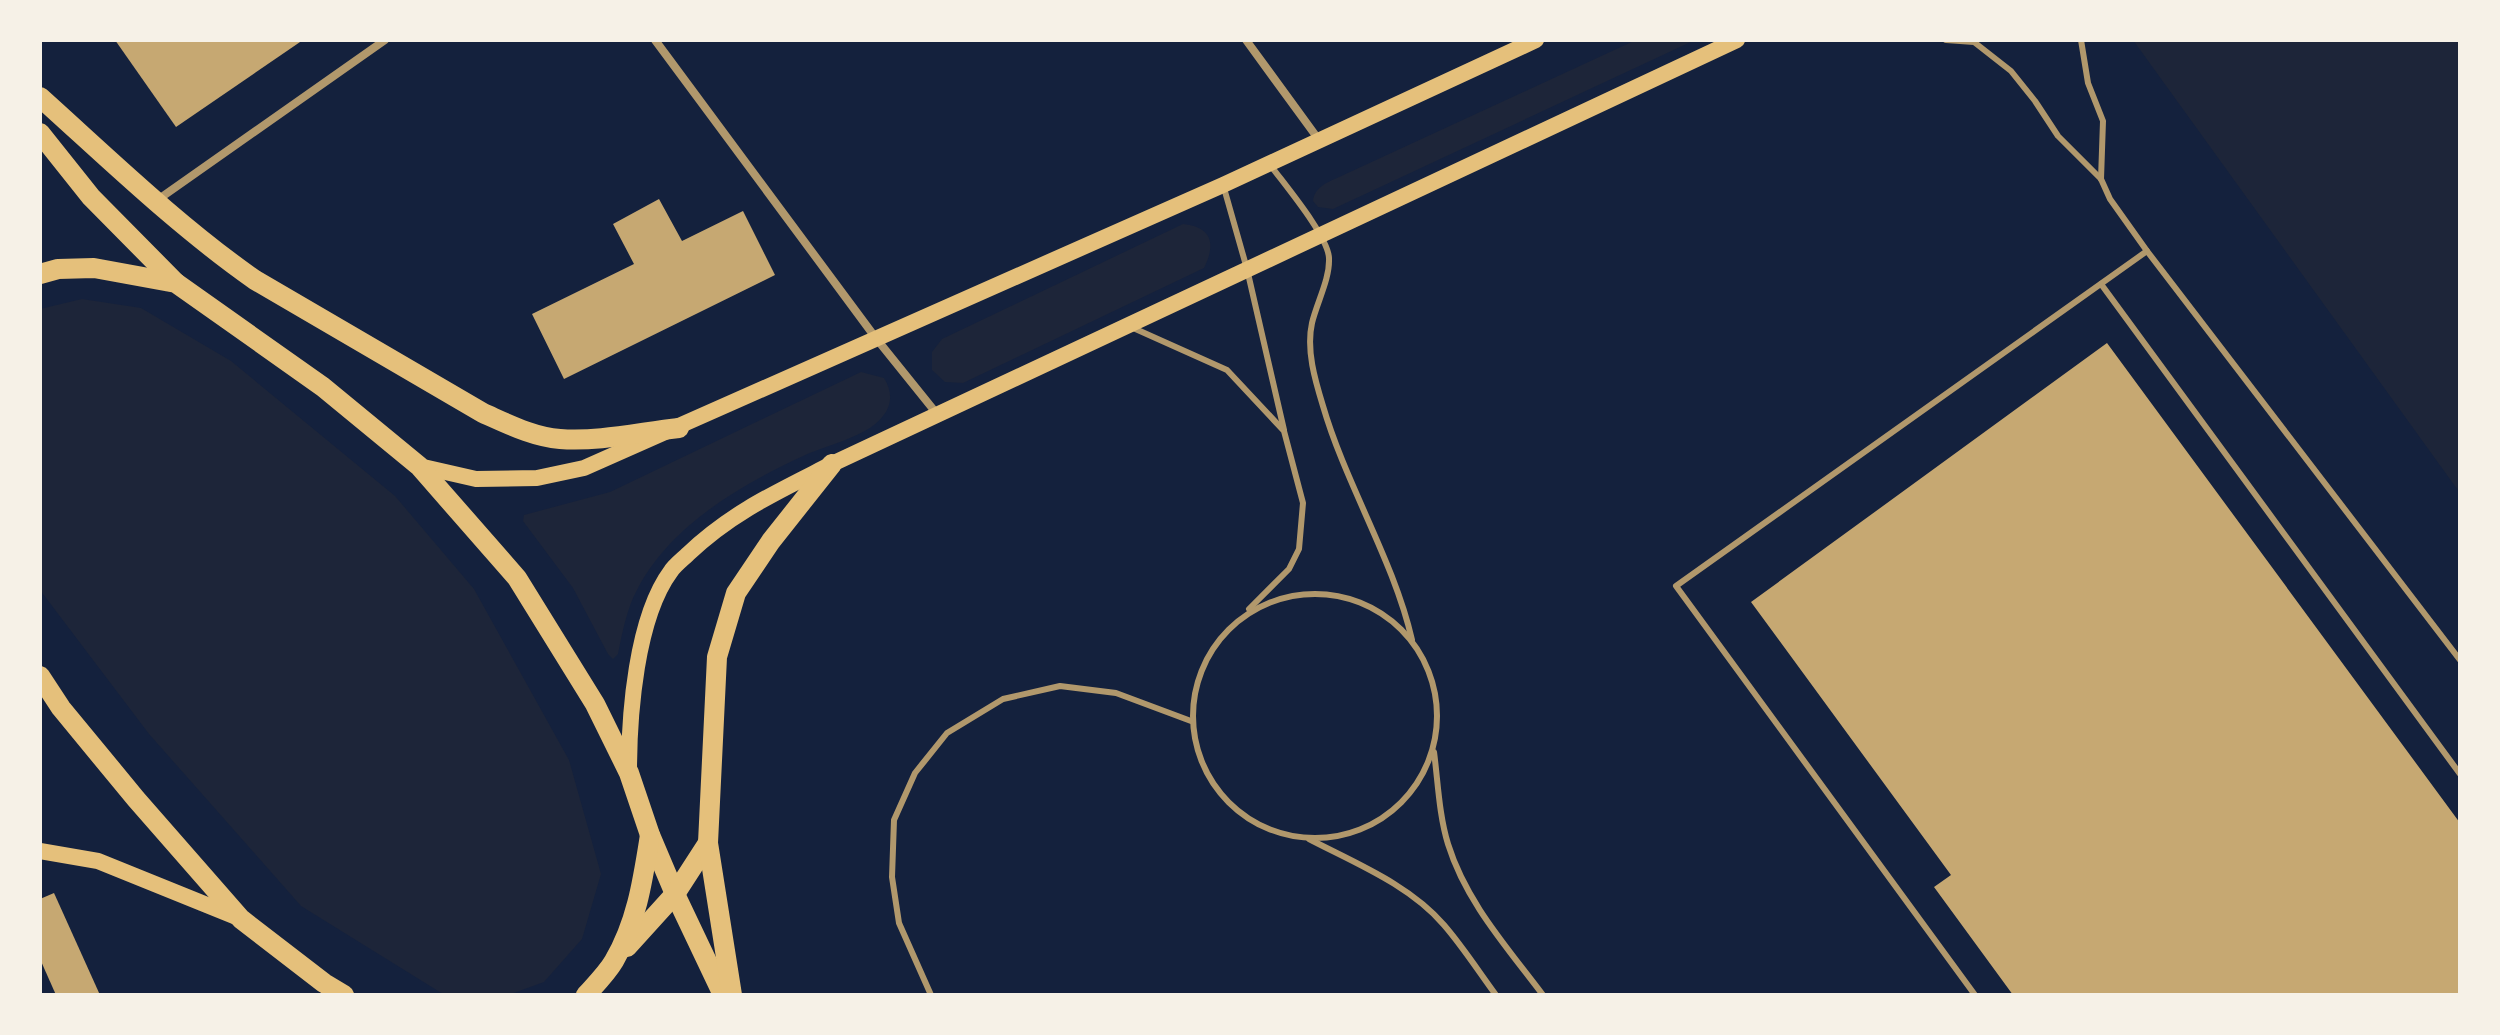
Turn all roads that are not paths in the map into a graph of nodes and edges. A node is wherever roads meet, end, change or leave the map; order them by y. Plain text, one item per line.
1 (385, 40) edge
2 (655, 40) edge
3 (1246, 40) edge
4 (1536, 40) edge
5 (1737, 40) edge
6 (1946, 40) edge
7 (2081, 40) edge
8 (40, 97) edge
9 (40, 133) edge
10 (1320, 141) junction
11 (1270, 164) junction
12 (2101, 179) junction
13 (1223, 185) junction
14 (156, 202) junction
15 (1321, 235) junction
16 (2147, 251) junction
17 (1247, 269) junction
18 (40, 274) edge
19 (176, 283) junction
20 (2101, 284) junction
21 (1128, 325) junction
22 (875, 337) junction
23 (937, 415) junction
24 (679, 428) junction
25 (1284, 431) junction
26 (832, 464) junction
27 (419, 466) junction
28 (1243, 614) junction
29 (1412, 640) junction
30 (2460, 660) edge
31 (40, 676) edge
32 (1191, 721) junction
33 (1434, 749) junction
34 (629, 773) junction
35 (2460, 774) edge
36 (650, 835) junction
37 (1309, 839) junction
38 (708, 843) junction
39 (40, 851) edge
40 (675, 894) junction
41 (241, 919) junction
42 (612, 964) junction
43 (344, 995) edge
44 (586, 995) edge
45 (723, 995) edge
46 (732, 995) edge
47 (931, 995) edge
48 (1496, 995) edge
49 (1543, 995) edge
50 (1975, 995) edge

1 - 14 street
2 - 22 street
3 - 10 street
4 - 10 main road
5 - 15 main road
6 - 12 lane
7 - 12 lane
8 - 14 main road
9 - 19 main road
10 - 11 main road
11 - 13 main road
11 - 15 lane
12 - 16 lane
13 - 17 lane
13 - 22 main road
14 - 24 main road
15 - 17 main road
15 - 29 lane
16 - 20 lane
16 - 30 lane
17 - 21 main road
17 - 25 lane
18 - 19 main road
19 - 27 main road
20 - 35 lane
20 - 50 lane
21 - 23 main road
21 - 25 lane
22 - 23 street
22 - 24 main road
23 - 26 main road
24 - 27 main road
25 - 28 lane
26 - 34 main road
26 - 38 main road
27 - 34 main road
28 - 29 lane
28 - 32 lane
29 - 33 lane
31 - 41 main road
32 - 37 lane
32 - 47 lane
33 - 37 lane
33 - 49 lane
34 - 36 main road
36 - 40 main road
36 - 42 main road
37 - 48 lane
38 - 40 main road
38 - 46 main road
39 - 41 main road
40 - 42 main road
40 - 45 main road
41 - 43 main road
42 - 44 main road

